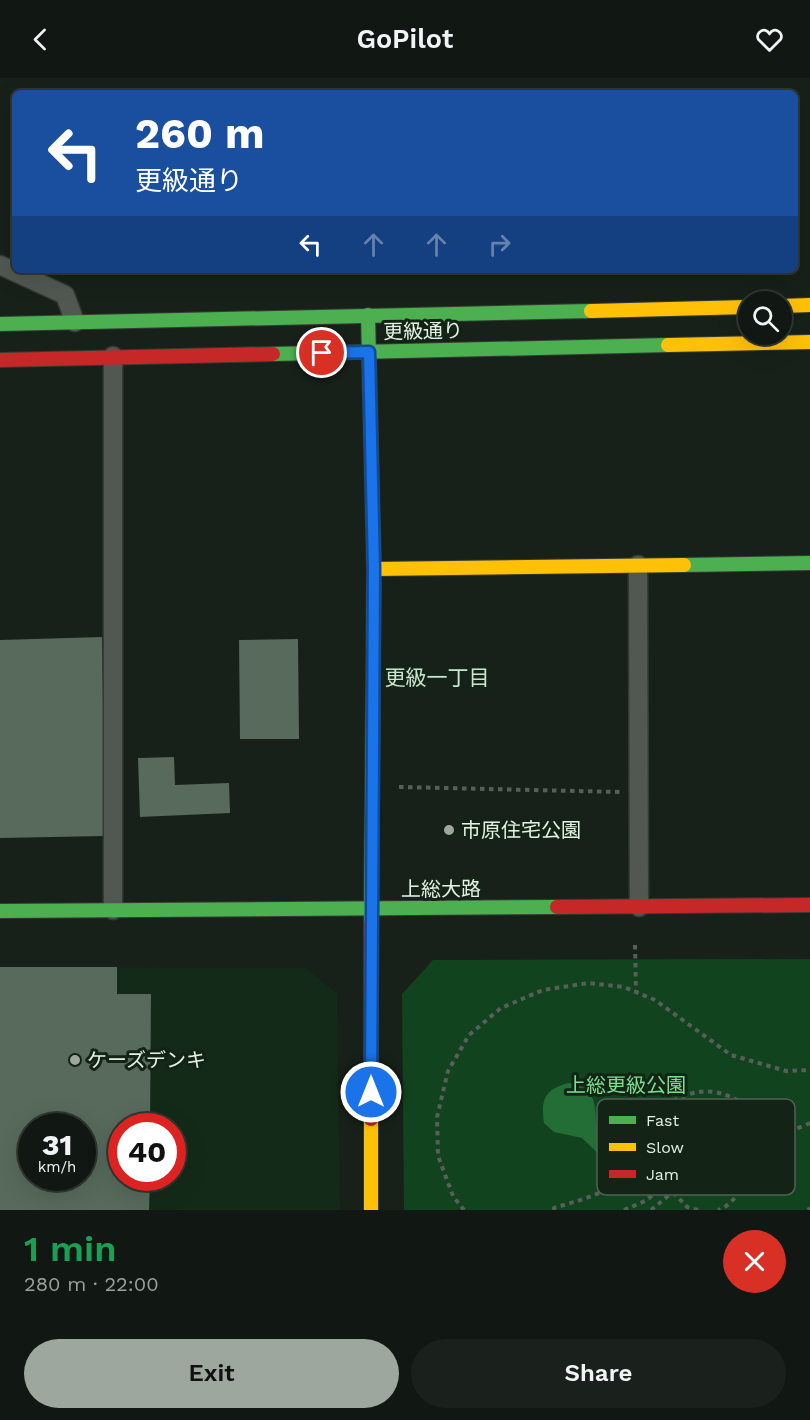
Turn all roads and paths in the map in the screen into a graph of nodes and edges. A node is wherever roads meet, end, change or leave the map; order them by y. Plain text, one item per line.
1 (20, 273) edge
2 (810, 305) edge
3 (792, 306) edge
4 (738, 307) edge
5 (368, 315) junction
6 (75, 322) junction
7 (0, 324) edge
8 (810, 342) edge
9 (369, 352) junction
10 (113, 356) junction
11 (0, 360) edge
12 (810, 563) edge
13 (638, 565) junction
14 (374, 569) junction
15 (399, 787) dead end
16 (631, 793) dead end
17 (810, 905) edge
18 (639, 907) junction
19 (371, 909) junction
20 (113, 910) junction
21 (0, 911) edge
22 (635, 945) dead end
23 (636, 992) junction
24 (810, 1070) edge
25 (676, 1099) edge
26 (735, 1099) edge
27 (810, 1124) edge
28 (795, 1128) edge
29 (597, 1193) edge
30 (651, 1195) edge
31 (669, 1195) edge
32 (676, 1195) edge
33 (737, 1195) edge
34 (371, 1210) edge
35 (464, 1210) edge
36 (554, 1210) edge
37 (624, 1210) edge
38 (651, 1210) edge
39 (698, 1210) edge
40 (718, 1210) edge

1 - 6 street
2 - 3 street
4 - 5 street, 更級通り
5 - 6 street, 更級通り
5 - 9 street
6 - 7 street, 更級通り
8 - 9 street, 更級通り
9 - 10 street, 更級通り
9 - 14 street
10 - 11 street, 更級通り
10 - 20 street
12 - 13 street
13 - 14 street
13 - 18 street
14 - 19 street
15 - 16 path
17 - 18 street, 上総大路
18 - 19 street, 上総大路
19 - 20 street, 上総大路
19 - 34 street
20 - 21 street, 上総大路
22 - 23 path
23 - 24 path
23 - 35 path
25 - 26 path
27 - 28 path
29 - 36 path
30 - 37 path
31 - 38 path
32 - 39 path
33 - 40 path

